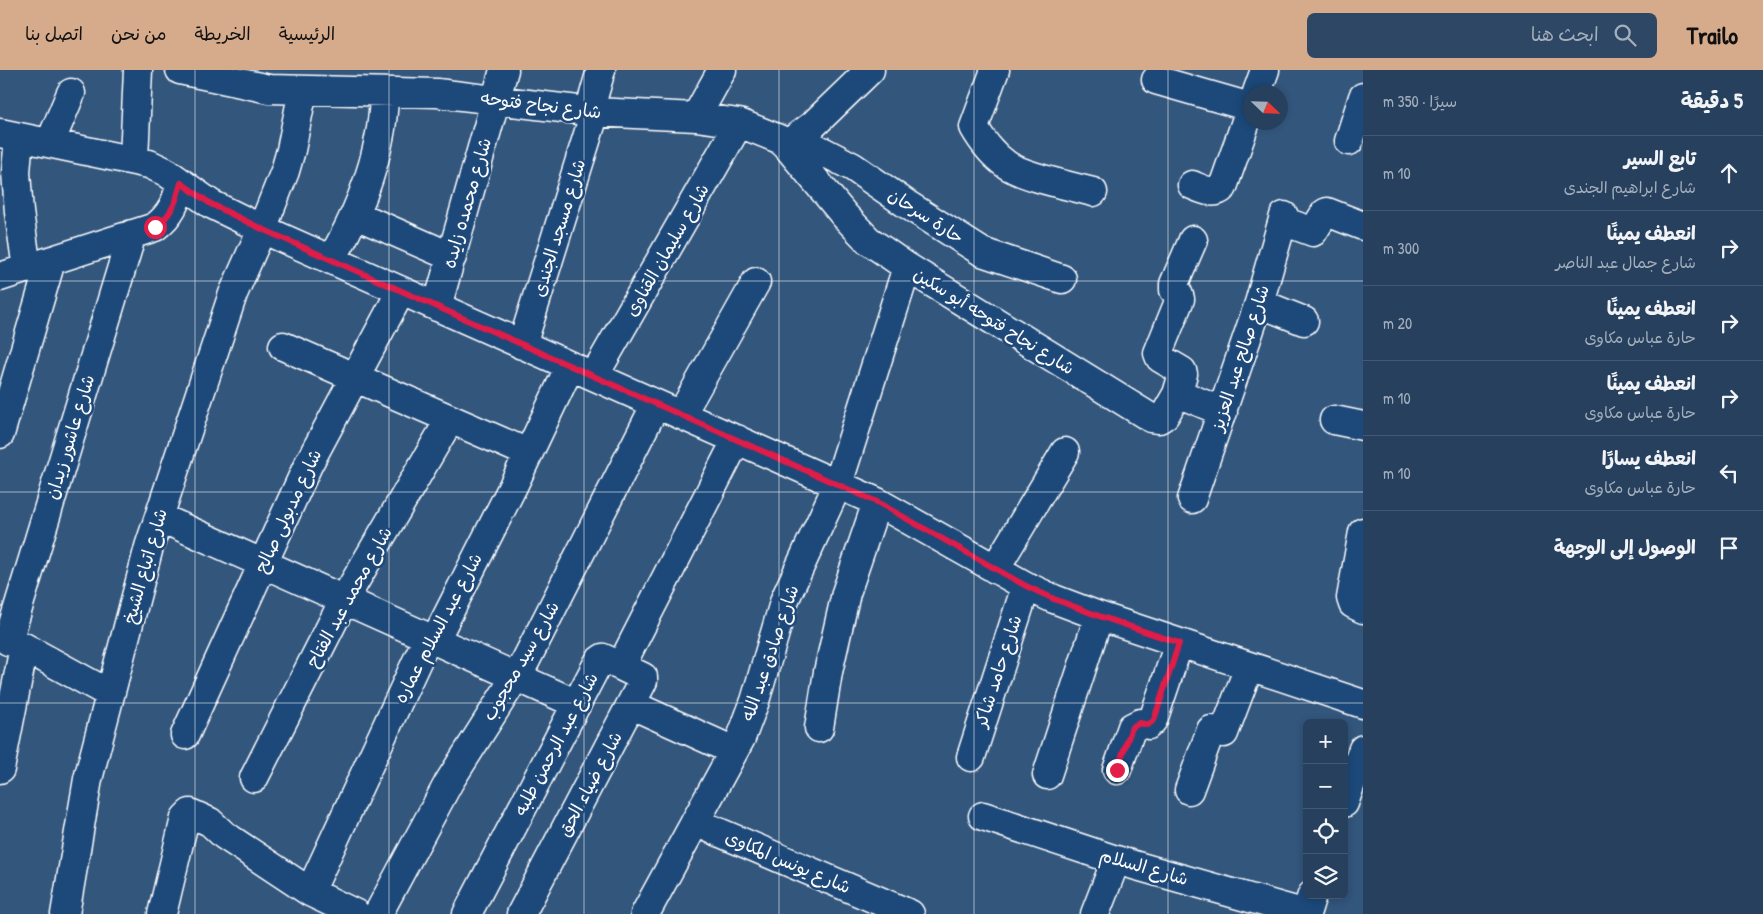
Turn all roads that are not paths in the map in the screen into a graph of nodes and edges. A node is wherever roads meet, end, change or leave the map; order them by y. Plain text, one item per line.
1 (138, 70) edge
2 (504, 70) edge
3 (601, 70) edge
4 (722, 70) edge
5 (870, 70) edge
6 (995, 70) edge
7 (1265, 70) edge
8 (194, 71) edge
9 (1156, 80) dead end
10 (1260, 85) edge
11 (303, 90) junction
12 (385, 92) junction
13 (71, 93) dead end
14 (1363, 97) edge
15 (496, 100) junction
16 (1243, 106) edge
17 (592, 112) junction
18 (696, 117) junction
19 (740, 123) junction
20 (1243, 128) edge
21 (9, 135) edge
22 (792, 141) junction
23 (1349, 141) dead end
24 (50, 143) junction
25 (134, 159) junction
26 (181, 183) junction
27 (1192, 185) dead end
28 (1093, 192) dead end
29 (356, 215) junction
30 (1363, 226) edge
31 (262, 229) junction
32 (132, 234) junction
33 (1193, 240) dead end
34 (452, 256) junction
35 (331, 260) junction
36 (39, 265) junction
37 (907, 267) junction
38 (0, 277) edge
39 (1062, 279) dead end
40 (756, 282) dead end
41 (401, 291) junction
42 (1259, 303) junction
43 (437, 307) junction
44 (1304, 321) dead end
45 (522, 345) junction
46 (283, 346) dead end
47 (582, 371) junction
48 (354, 378) junction
49 (1176, 394) junction
50 (656, 404) junction
51 (1222, 412) junction
52 (681, 414) junction
53 (450, 419) junction
54 (1334, 420) dead end
55 (1363, 426) edge
56 (0, 434) edge
57 (737, 439) junction
58 (1065, 452) dead end
59 (528, 453) junction
60 (838, 484) junction
61 (1192, 500) dead end
62 (877, 502) junction
63 (159, 516) junction
64 (1363, 532) edge
65 (264, 563) junction
66 (995, 568) junction
67 (1026, 586) junction
68 (344, 600) junction
69 (1363, 609) edge
70 (1099, 616) junction
71 (435, 640) junction
72 (11, 641) edge
73 (1179, 643) junction
74 (618, 665) junction
75 (1249, 666) junction
76 (516, 676) junction
77 (110, 694) junction
78 (577, 704) junction
79 (1363, 704) edge
80 (632, 705) junction
81 (819, 728) dead end
82 (185, 735) dead end
83 (734, 751) junction
84 (1362, 752) edge
85 (970, 757) dead end
86 (0, 770) edge
87 (1117, 770) dead end
88 (1047, 775) dead end
89 (254, 778) dead end
90 (1190, 790) dead end
91 (1348, 792) edge
92 (983, 816) dead end
93 (695, 822) junction
94 (1116, 860) junction
95 (310, 892) junction
96 (1311, 899) edge
97 (655, 911) edge
98 (64, 914) edge
99 (162, 914) edge
100 (356, 914) edge
101 (378, 914) edge
102 (467, 914) edge
103 (521, 914) edge
104 (910, 914) edge
105 (1095, 914) edge
106 (1306, 914) edge

1 - 25 street
2 - 15 street, شارع محمده زايده
3 - 17 street, شارع مسجد الجندى
4 - 18 street
5 - 22 street
6 - 28 street
7 - 10 street
8 - 11 street, شارع نجاح فتوحه
9 - 16 street
11 - 12 street, شارع نجاح فتوحه
11 - 31 street, شارع اتباع الشيخ
12 - 15 street, شارع نجاح فتوحه
12 - 29 street
13 - 24 street
14 - 23 street
15 - 17 street, شارع نجاح فتوحه
15 - 34 street, شارع محمده زايده
17 - 18 street, شارع نجاح فتوحه
17 - 45 street, شارع مسجد الجندى
18 - 19 street, شارع نجاح فتوحه
19 - 22 street, شارع نجاح فتوحه
19 - 47 street, شارع سليمان القناوى
20 - 27 street
21 - 24 street
21 - 36 street
22 - 37 street, شارع نجاح فتوحه أبو سكين
22 - 39 street, حارة سرحان
24 - 25 street
25 - 26 street
26 - 31 street
26 - 32 street
29 - 34 street
29 - 35 street
30 - 42 street, شارع صالح عبد العزيز
31 - 35 street
31 - 63 street, شارع اتباع الشيخ
32 - 36 street
32 - 72 street, شارع عاشور زيدان
33 - 49 street
34 - 43 street, شارع محمده زايده
35 - 41 street
36 - 38 street
36 - 56 street
37 - 49 street, شارع نجاح فتوحه أبو سكين
37 - 60 street, شارع صادق عبد الله
40 - 52 street
41 - 43 street
41 - 48 street, شارع مدبولى صالح
42 - 44 street
42 - 51 street, شارع صالح عبد العزيز
43 - 45 street
45 - 47 street
46 - 48 street
47 - 50 street
47 - 59 street, شارع عبد السلام عماره
48 - 53 street
48 - 65 street, شارع مدبولى صالح
49 - 51 street
50 - 52 street
50 - 76 street, شارع سيد محجوب
51 - 61 street, شارع صالح عبد العزيز
52 - 57 street
53 - 59 street
53 - 68 street, شارع محمد عبد الفتاح
54 - 55 street
57 - 60 street
57 - 74 street, شارع عبد الرحمن طلبه
58 - 66 street
59 - 71 street, شارع عبد السلام عماره
60 - 62 street
60 - 83 street, شارع صادق عبد الله
62 - 66 street
62 - 81 street
63 - 65 street
63 - 77 street, شارع اتباع الشيخ
64 - 69 street
65 - 68 street
65 - 82 street, شارع مدبولى صالح
66 - 67 street
67 - 70 street
67 - 85 street, شارع حامد شاكر
68 - 71 street
68 - 89 street, شارع محمد عبد الفتاح
70 - 73 street
70 - 88 street
71 - 76 street
71 - 95 street, شارع عبد السلام عماره
72 - 77 street
72 - 86 street, شارع عاشور زيدان
73 - 75 street
73 - 87 street
74 - 78 street, شارع عبد الرحمن طلبه
74 - 80 street, شارع ضياء الحق
75 - 79 street
75 - 90 street
76 - 78 street
76 - 101 street, شارع سيد محجوب
77 - 98 street, شارع اتباع الشيخ
78 - 102 street, شارع عبد الرحمن طلبه
80 - 83 street
80 - 103 street, شارع ضياء الحق
83 - 93 street, شارع صادق عبد الله
84 - 91 street
92 - 94 street, شارع السلام
93 - 97 street, شارع صادق عبد الله
93 - 104 street, شارع يونس المكاوى
94 - 105 street
94 - 106 street, شارع السلام
95 - 99 street
95 - 100 street
96 - 106 street

